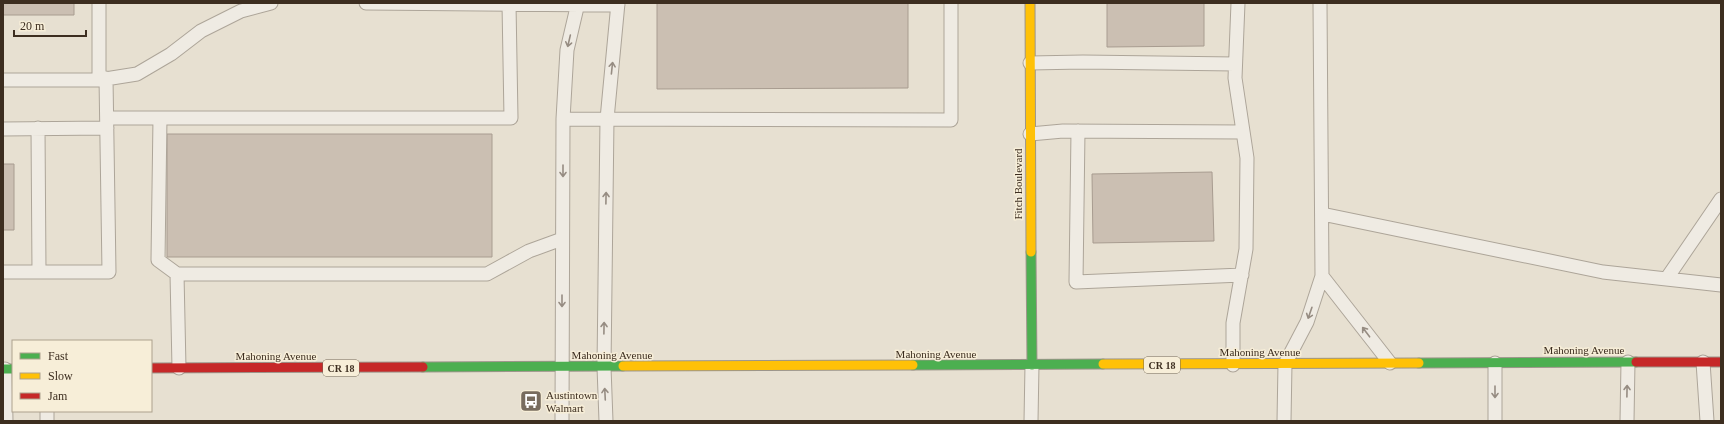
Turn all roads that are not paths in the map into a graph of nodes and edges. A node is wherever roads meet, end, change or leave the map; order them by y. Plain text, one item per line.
1 (99, 3) edge
2 (271, 3) edge
3 (366, 3) edge
4 (951, 3) edge
5 (1030, 3) edge
6 (1238, 3) edge
7 (1320, 3) edge
8 (509, 4) edge
9 (577, 4) edge
10 (618, 4) edge
11 (1030, 63) junction
12 (1235, 64) junction
13 (103, 79) junction
14 (3, 80) edge
15 (160, 118) junction
16 (563, 119) junction
17 (607, 119) junction
18 (107, 123) junction
19 (38, 128) junction
20 (3, 129) edge
21 (1078, 131) junction
22 (1243, 132) junction
23 (1030, 134) junction
24 (1721, 199) edge
25 (1322, 214) junction
26 (562, 239) junction
27 (3, 272) edge
28 (39, 272) junction
29 (177, 274) junction
30 (1242, 275) junction
31 (1322, 276) junction
32 (1667, 278) junction
33 (1721, 284) edge
34 (1495, 362) junction
35 (1628, 362) junction
36 (1702, 362) junction
37 (1721, 362) edge
38 (1390, 363) junction
39 (1233, 364) junction
40 (1285, 364) junction
41 (1032, 365) junction
42 (561, 367) junction
43 (604, 367) junction
44 (7, 368) edge
45 (152, 368) edge
46 (179, 368) junction
47 (6, 421) edge
48 (562, 421) edge
49 (606, 421) edge
50 (1031, 421) edge
51 (1284, 421) edge
52 (1495, 421) edge
53 (1627, 421) edge
54 (1707, 421) edge

1 - 13 lane
2 - 13 lane
3 - 8 lane
4 - 17 lane
5 - 11 main road, Fitch Boulevard
6 - 12 lane
7 - 25 lane
8 - 9 lane
8 - 15 lane
9 - 10 lane
9 -> 16 lane
17 -> 10 lane
11 - 12 lane
11 - 23 main road, Fitch Boulevard
12 - 22 lane
13 - 14 lane
13 - 18 lane
15 - 18 lane
15 - 29 lane
16 - 17 lane
16 -> 26 lane
43 -> 17 lane
18 - 19 lane
18 - 28 lane
19 - 20 lane
19 - 28 lane
21 - 22 lane
21 - 23 lane
21 - 30 lane
22 - 30 lane
23 - 41 main road, Fitch Boulevard
24 - 32 lane
25 - 31 lane
25 - 32 lane
26 - 29 lane
26 -> 42 lane
27 - 28 lane
29 - 46 lane
30 - 39 lane
38 -> 31 lane
31 -> 40 lane
32 - 33 lane
34 - 35 main road, Mahoning Avenue / CR 18
34 - 38 main road, Mahoning Avenue / CR 18
34 -> 52 lane
35 - 36 main road, Mahoning Avenue / CR 18
53 -> 35 lane
36 - 37 main road, Mahoning Avenue / CR 18
36 - 54 lane
38 - 40 main road, Mahoning Avenue / CR 18
39 - 40 main road, Mahoning Avenue / CR 18
39 - 41 main road, Mahoning Avenue / CR 18
40 - 51 lane
41 - 43 main road, Mahoning Avenue / CR 18
41 - 50 lane
42 - 43 main road, Mahoning Avenue / CR 18
42 - 46 main road, Mahoning Avenue / CR 18
42 - 48 lane
49 -> 43 lane
44 - 47 lane
45 - 46 main road, Mahoning Avenue / CR 18

